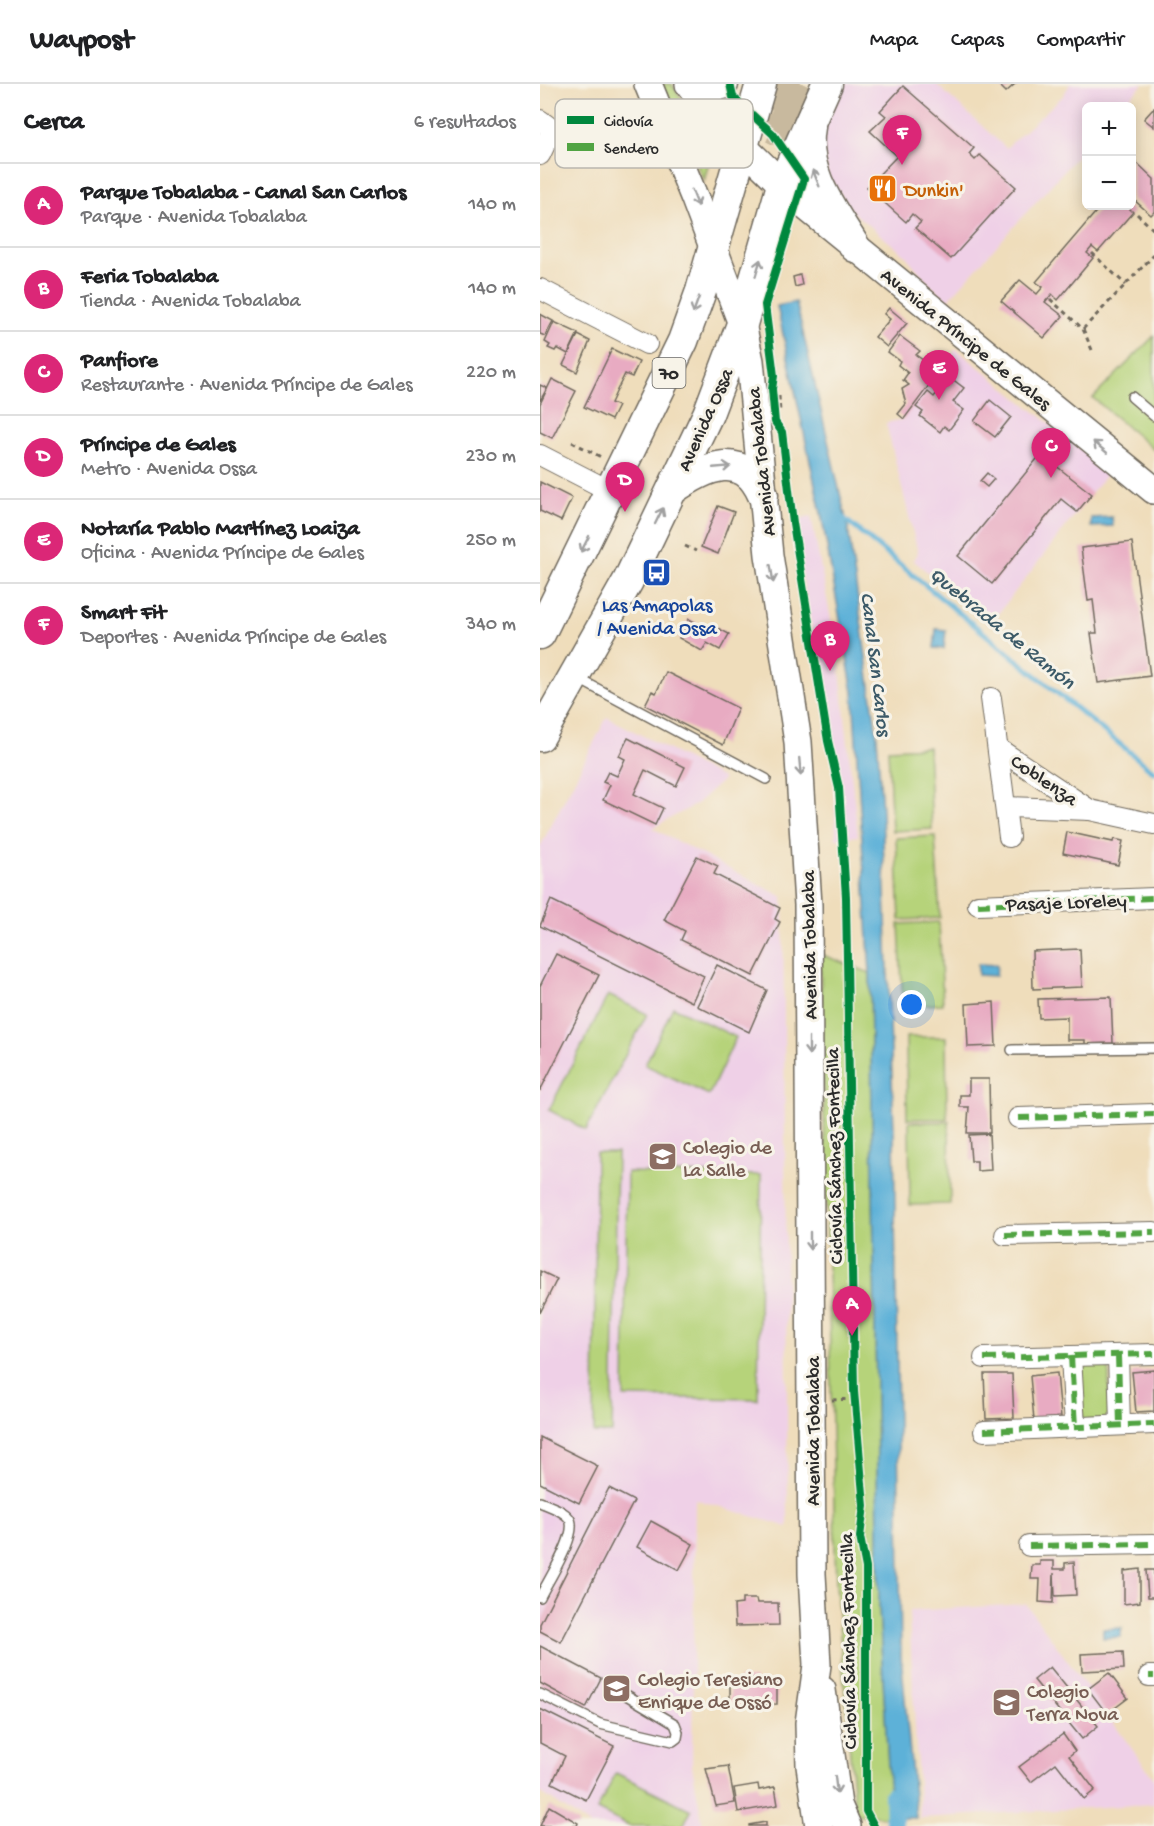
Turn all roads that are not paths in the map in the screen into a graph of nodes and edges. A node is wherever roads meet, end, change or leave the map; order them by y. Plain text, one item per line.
1 (648, 84) edge
2 (689, 84) edge
3 (699, 84) edge
4 (723, 84) edge
5 (761, 84) edge
6 (827, 84) edge
7 (654, 99) edge
8 (702, 99) edge
9 (753, 109) edge
10 (812, 113) junction
11 (545, 125) edge
12 (540, 155) edge
13 (753, 157) edge
14 (682, 168) edge
15 (735, 168) edge
16 (782, 185) junction
17 (855, 247) junction
18 (714, 249) junction
19 (540, 290) edge
20 (742, 324) junction
21 (647, 344) dead end
22 (1132, 397) dead end
23 (1154, 416) edge
24 (540, 455) edge
25 (673, 489) junction
26 (1151, 489) edge
27 (612, 492) junction
28 (763, 495) junction
29 (540, 634) edge
30 (575, 677) junction
31 (991, 698) dead end
32 (540, 736) edge
33 (999, 749) junction
34 (766, 779) dead end
35 (1006, 807) junction
36 (1090, 810) junction
37 (1154, 824) edge
38 (1009, 837) dead end
39 (1154, 898) edge
40 (978, 905) dead end
41 (1154, 1048) edge
42 (1012, 1050) dead end
43 (1154, 1114) edge
44 (1018, 1118) dead end
45 (1154, 1232) edge
46 (1005, 1235) dead end
47 (1154, 1354) edge
48 (1118, 1355) junction
49 (1071, 1356) junction
50 (984, 1358) dead end
51 (1154, 1424) edge
52 (1120, 1425) junction
53 (1075, 1427) junction
54 (984, 1431) dead end
55 (540, 1502) edge
56 (1154, 1544) edge
57 (1029, 1546) dead end
58 (540, 1597) edge
59 (817, 1665) junction
60 (540, 1694) edge
61 (628, 1696) dead end
62 (819, 1826) edge
63 (847, 1826) edge

1 -> 7 main road, Avenida Tobalaba
2 - 8 main road
3 - 4 main road
5 - 9 main road, 70
6 - 10 main road, Avenida Ossa
10 - 16 main road, Avenida Ossa
17 -> 10 main road
11 - 12 street
13 - 16 main road
14 -> 18 main road, Avenida Tobalaba
15 - 18 main road, 70
16 - 17 main road, Avenida Príncipe de Gales
20 -> 16 main road, Avenida Ossa
26 -> 17 main road, Avenida Príncipe de Gales
18 - 20 main road, Avenida Tobalaba
18 -> 27 main road, 70
19 - 21 street
20 - 25 main road, Avenida Ossa
20 - 28 main road, Avenida Tobalaba
22 - 23 lane
24 - 27 street
25 -> 28 main road
30 -> 25 main road, Avenida Ossa
27 -> 29 main road, 70
28 -> 59 main road, Avenida Tobalaba
30 - 32 main road, Avenida Ossa
30 - 34 lane
31 - 33 street, Coblenza
33 - 35 street, Coblenza
33 - 36 street, Coblenza
35 - 36 street, Coblenza
35 - 38 street, Coblenza
36 - 37 street, Coblenza
39 - 40 street, Pasaje Loreley
41 - 42 lane
43 - 44 street
45 - 46 street
47 - 48 street
48 - 49 street
48 - 52 street
49 - 50 street
49 - 53 street
51 - 52 street
52 - 53 street
53 - 54 street
55 - 58 lane
56 - 57 street
59 - 62 main road, Avenida Tobalaba
59 -> 63 main road
60 - 61 lane

